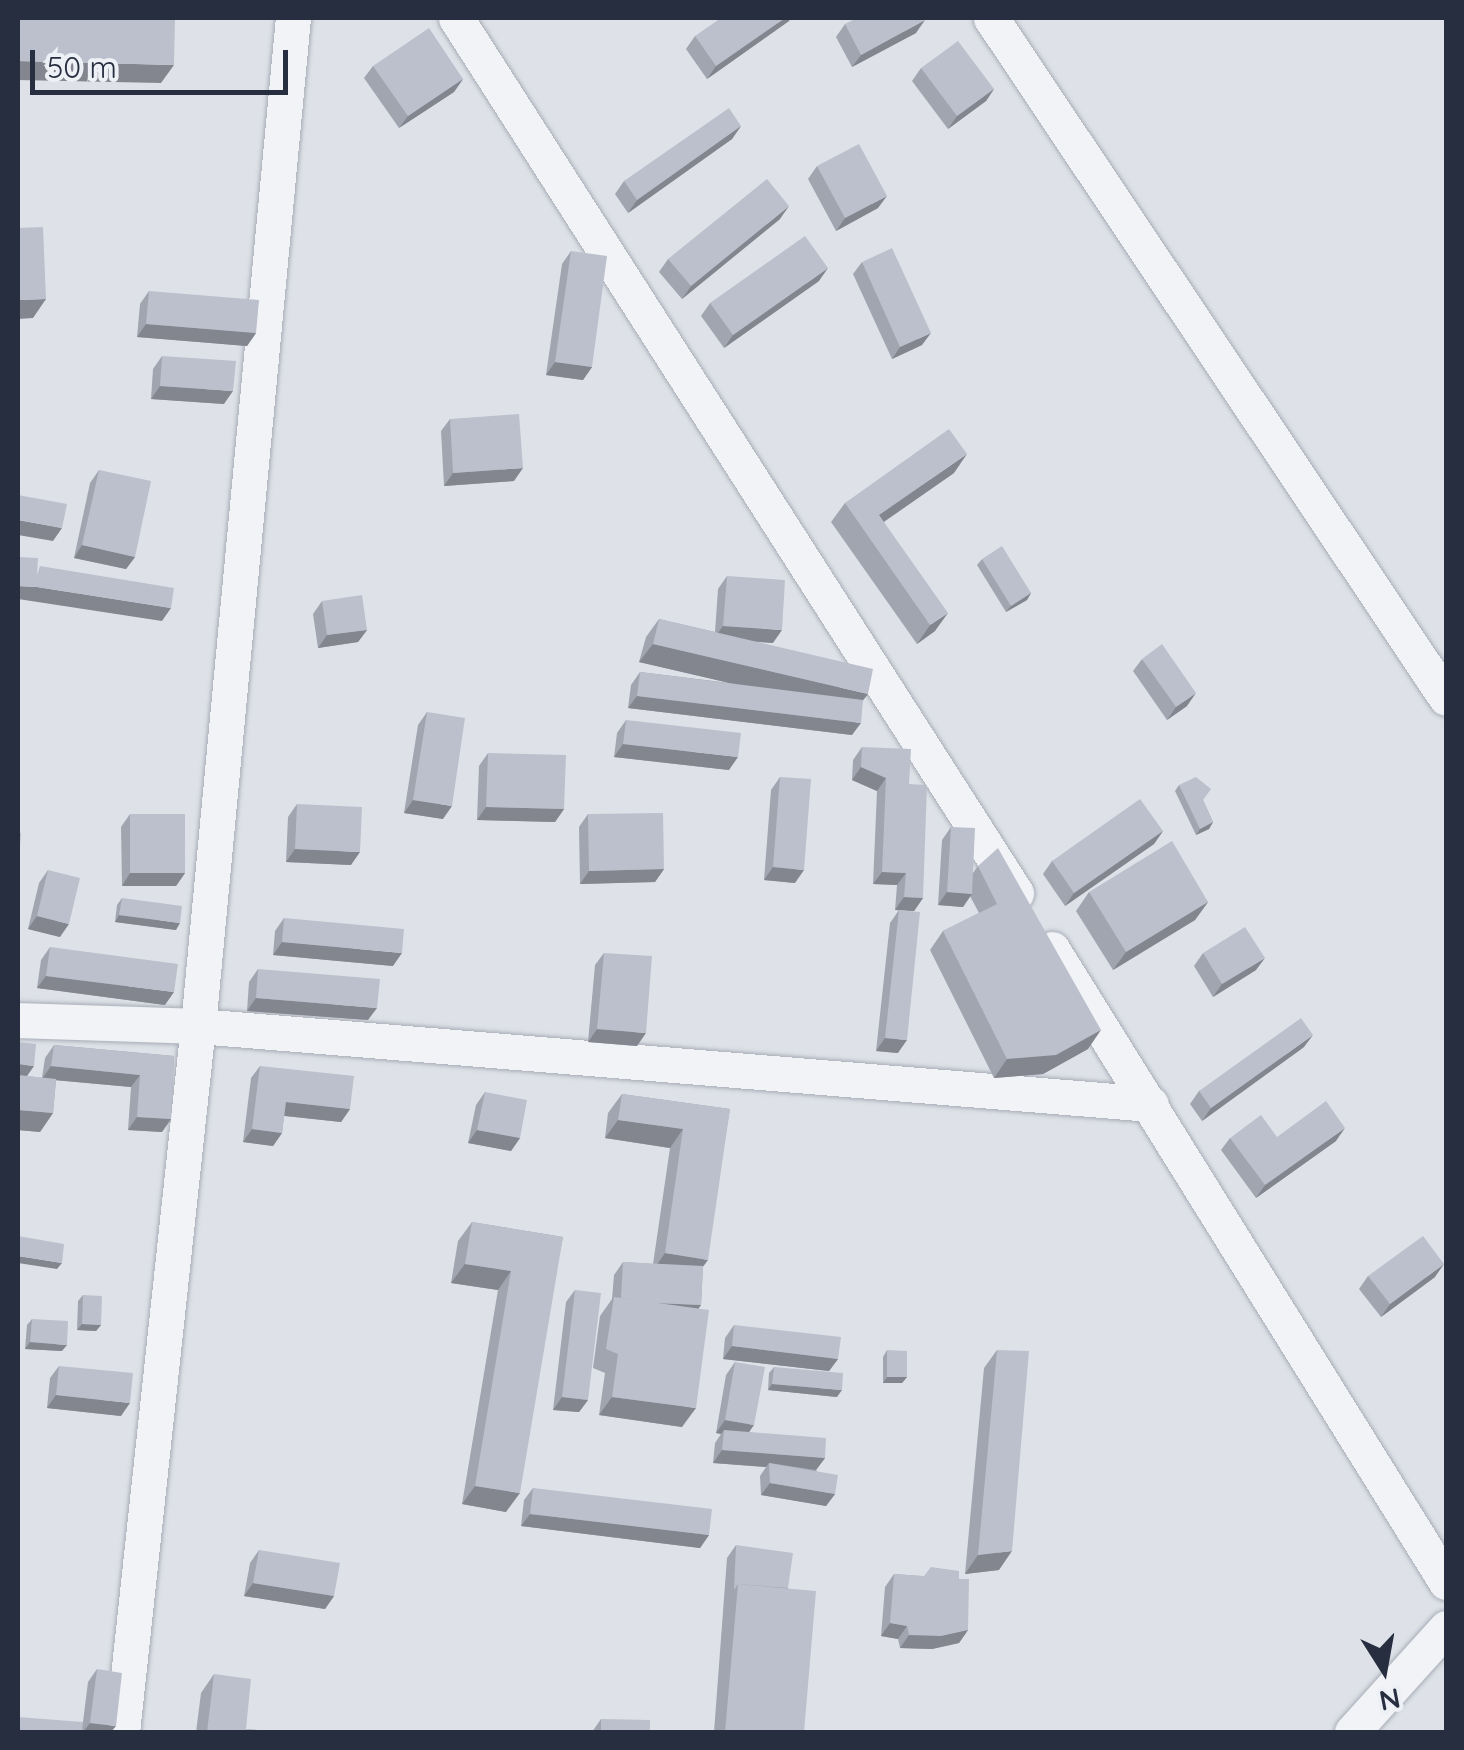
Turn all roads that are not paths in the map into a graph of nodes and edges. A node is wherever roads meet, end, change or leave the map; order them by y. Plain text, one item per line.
1 (293, 18) edge
2 (456, 18) edge
3 (992, 18) edge
4 (1446, 698) edge
5 (18, 1020) edge
6 (198, 1026) junction
7 (1152, 1104) junction
8 (1446, 1582) edge
9 (1446, 1628) edge
10 (122, 1732) edge
11 (1352, 1732) edge

1 - 6 street
2 - 7 street
3 - 4 street
5 - 6 street
6 - 7 street
6 - 10 street
7 - 8 street
9 - 11 street

